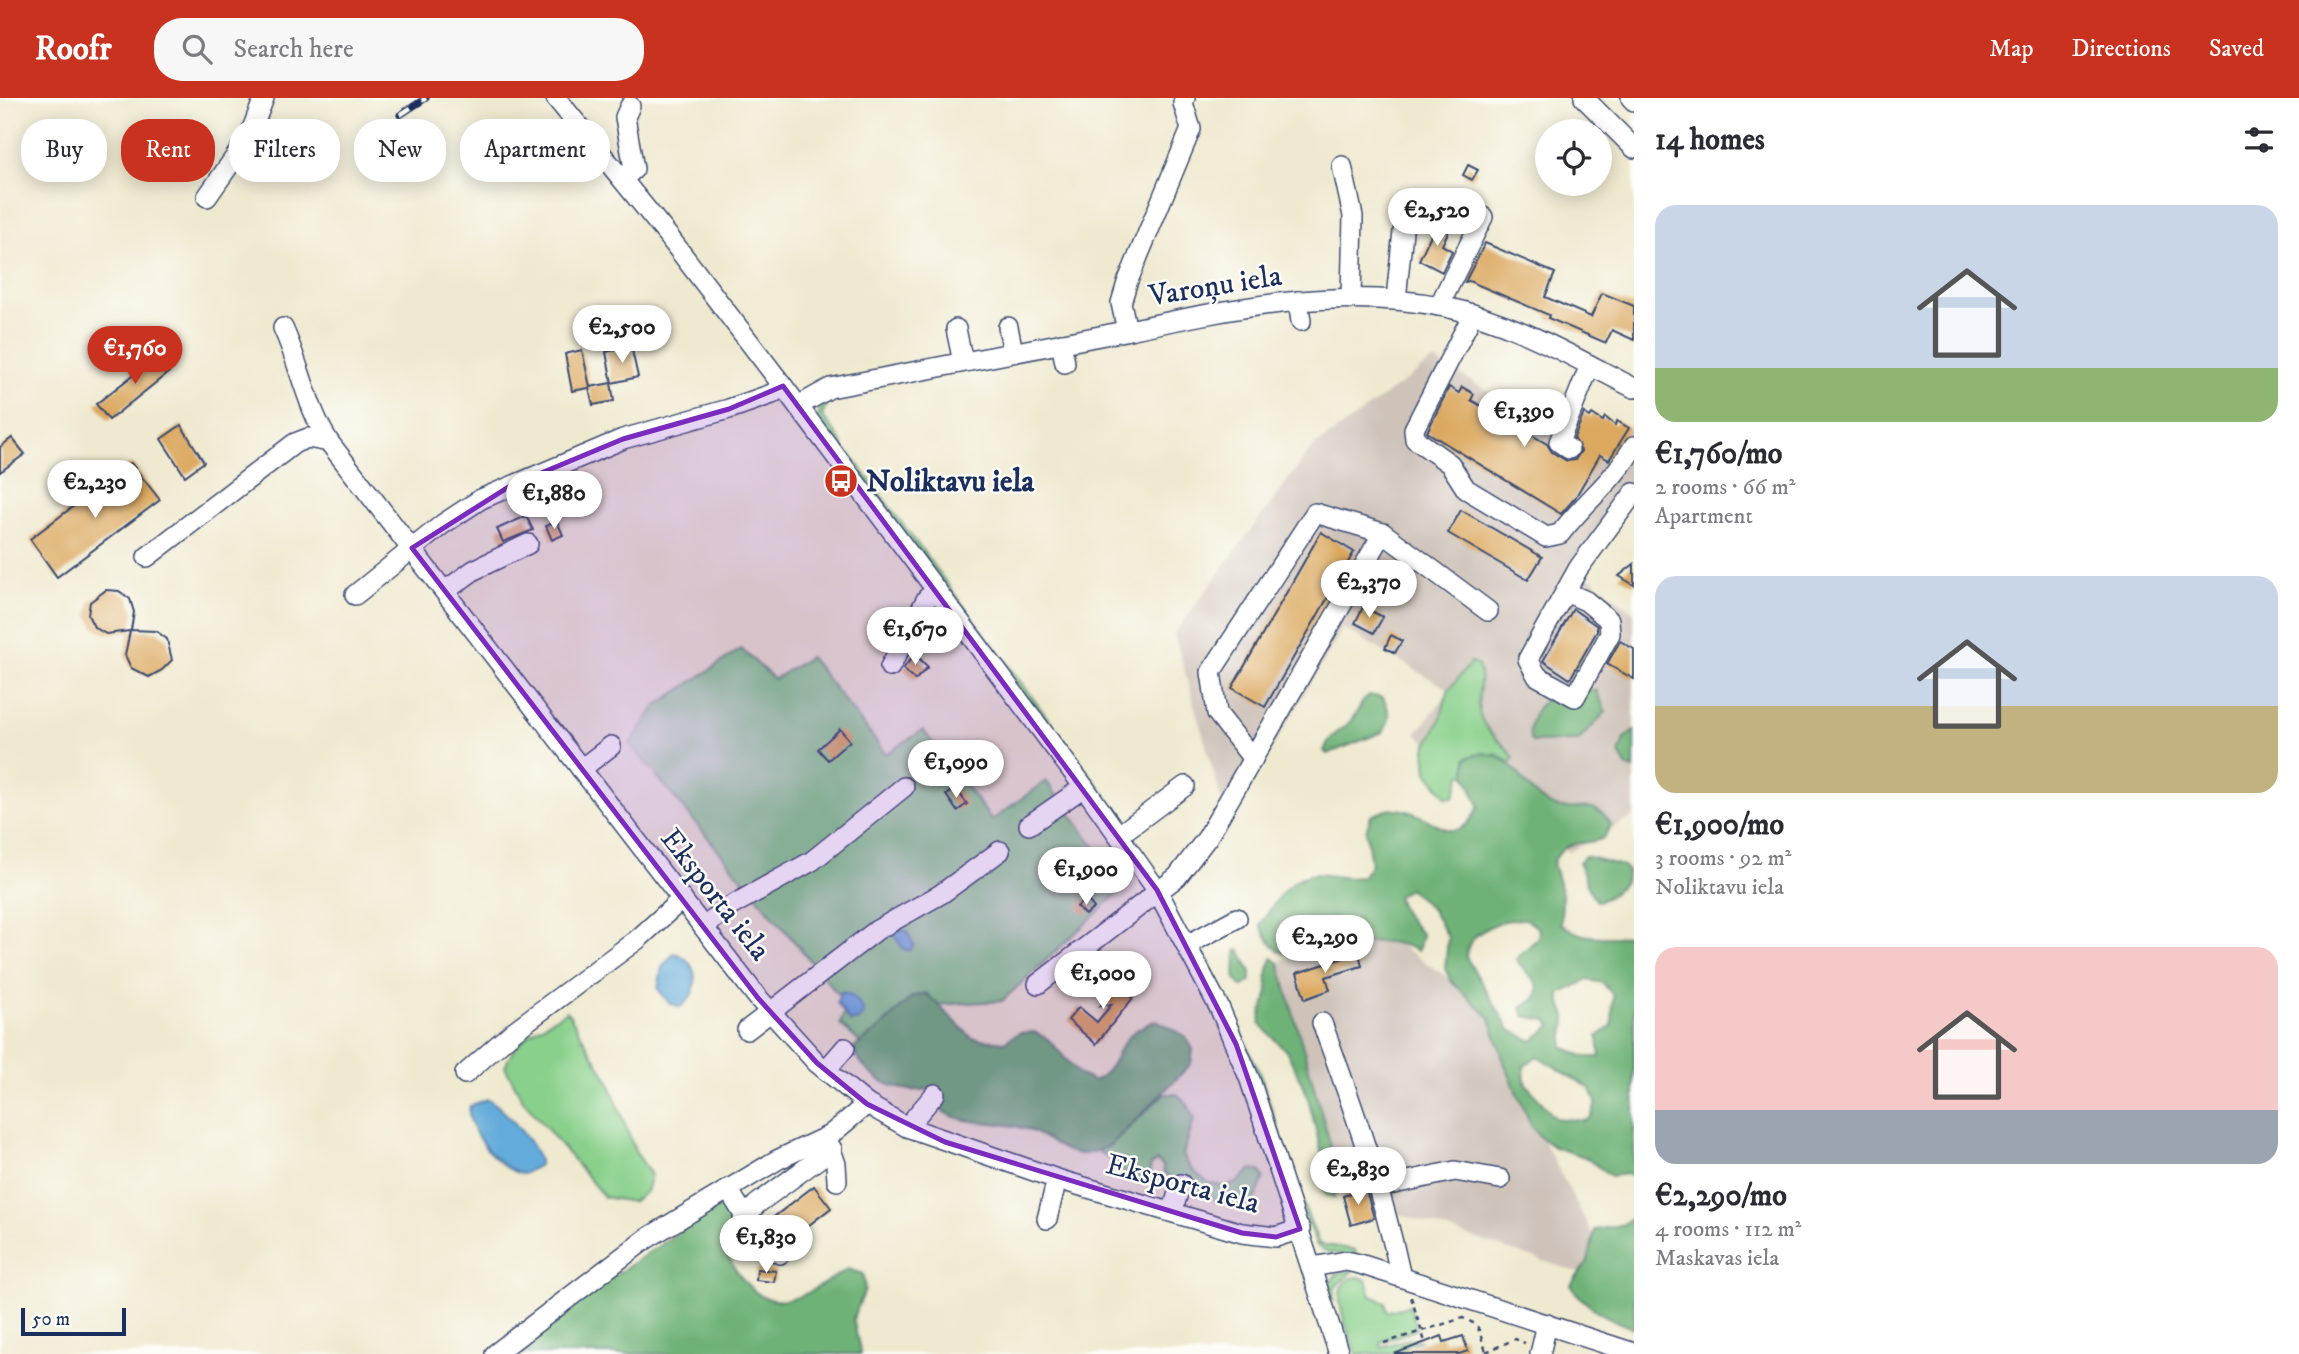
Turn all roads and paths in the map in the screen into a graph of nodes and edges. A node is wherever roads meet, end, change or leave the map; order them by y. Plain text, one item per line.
1 (264, 98) edge
2 (556, 98) edge
3 (1185, 98) edge
4 (1584, 98) edge
5 (630, 106) dead end
6 (1634, 148) edge
7 (1342, 166) dead end
8 (623, 179) junction
9 (206, 197) dead end
10 (1483, 217) dead end
11 (1403, 231) dead end
12 (1351, 298) junction
13 (1396, 299) junction
14 (1298, 301) junction
15 (1440, 306) junction
16 (1473, 314) junction
17 (1301, 321) dead end
18 (1008, 327) dead end
19 (283, 328) dead end
20 (956, 329) dead end
21 (1127, 330) junction
22 (1061, 343) junction
23 (1013, 352) junction
24 (963, 362) junction
25 (1065, 363) dead end
26 (1590, 365) junction
27 (783, 386) junction
28 (1634, 388) edge
29 (798, 406) junction
30 (329, 442) junction
31 (1634, 446) edge
32 (1569, 449) dead end
33 (1634, 493) edge
34 (1383, 533) junction
35 (528, 544) dead end
36 (412, 548) junction
37 (147, 556) dead end
38 (445, 591) junction
39 (937, 591) junction
40 (1566, 592) junction
41 (355, 595) dead end
42 (1488, 611) dead end
43 (890, 667) dead end
44 (611, 746) dead end
45 (1253, 759) junction
46 (582, 769) junction
47 (1185, 786) dead end
48 (904, 787) dead end
49 (1084, 787) junction
50 (1029, 825) dead end
51 (1119, 835) junction
52 (1000, 851) dead end
53 (1157, 890) junction
54 (682, 899) junction
55 (1237, 918) dead end
56 (704, 927) junction
57 (1187, 945) junction
58 (1038, 984) dead end
59 (770, 1012) junction
60 (1321, 1023) dead end
61 (747, 1030) dead end
62 (845, 1048) dead end
63 (826, 1070) junction
64 (465, 1074) dead end
65 (935, 1094) dead end
66 (867, 1104) junction
67 (908, 1127) junction
68 (829, 1143) junction
69 (1057, 1179) junction
70 (1500, 1179) dead end
71 (837, 1181) dead end
72 (1181, 1184) dead end
73 (1379, 1186) junction
74 (728, 1189) junction
75 (1172, 1212) junction
76 (743, 1219) junction
77 (1048, 1219) dead end
78 (1300, 1229) junction
79 (780, 1254) dead end
80 (1312, 1267) junction
81 (1404, 1277) junction
82 (1548, 1324) junction
83 (1422, 1331) junction
84 (1515, 1339) dead end
85 (1425, 1342) dead end
86 (1384, 1343) dead end
87 (1486, 1353) edge
88 (1634, 1353) edge
89 (495, 1354) edge
90 (1339, 1354) edge
91 (1540, 1354) edge

1 - 9 street
2 - 8 street
3 - 21 street
4 - 6 street
5 - 8 street
7 - 12 street
8 - 27 street
10 - 15 street
11 - 13 street
12 - 13 street, Varoņu iela
12 - 14 street, Varoņu iela
13 - 15 street, Varoņu iela
14 - 17 street
14 - 21 street, Varoņu iela
15 - 16 street, Varoņu iela
16 - 26 street, Varoņu iela
16 - 31 street
18 - 23 street
19 - 30 street, Eksporta iela
20 - 24 street
21 - 22 street, Varoņu iela
22 - 23 street, Varoņu iela
22 - 25 street
23 - 24 street, Varoņu iela
24 - 29 street, Varoņu iela
26 - 28 street, Varoņu iela
26 - 32 street
27 - 29 street
27 - 36 street
29 - 39 street
30 - 36 street, Eksporta iela
30 - 37 street
33 - 40 street
34 - 42 street
34 - 45 street
34 - 45 street
35 - 38 street
36 - 38 street, Eksporta iela
36 - 41 street
38 - 46 street, Eksporta iela
39 - 43 street
39 - 49 street
40 - 40 street
44 - 46 street
45 - 53 street
46 - 54 street, Eksporta iela
47 - 51 street
48 - 56 street
49 - 50 street
49 - 51 street
51 - 53 street
52 - 59 street
53 - 57 street
53 - 58 street
54 - 56 street, Eksporta iela
54 - 64 street
55 - 57 street
56 - 59 street, Eksporta iela
57 - 78 street
59 - 61 street
59 - 63 street, Eksporta iela
60 - 73 street
62 - 63 street
63 - 66 street, Eksporta iela
65 - 67 street
66 - 67 street, Eksporta iela
66 - 68 street
67 - 69 street, Eksporta iela
68 - 71 street
68 - 74 street
68 - 76 street
69 - 75 street, Eksporta iela
69 - 77 street
70 - 73 street
72 - 75 street
73 - 81 street
74 - 76 street
74 - 89 street
75 - 78 street, Eksporta iela
76 - 79 street
78 - 80 street
80 - 81 street
80 - 90 street
81 - 82 street
81 - 83 path
82 - 88 street
82 - 91 street
83 - 85 path
83 - 86 path
83 - 87 path
84 - 87 path

